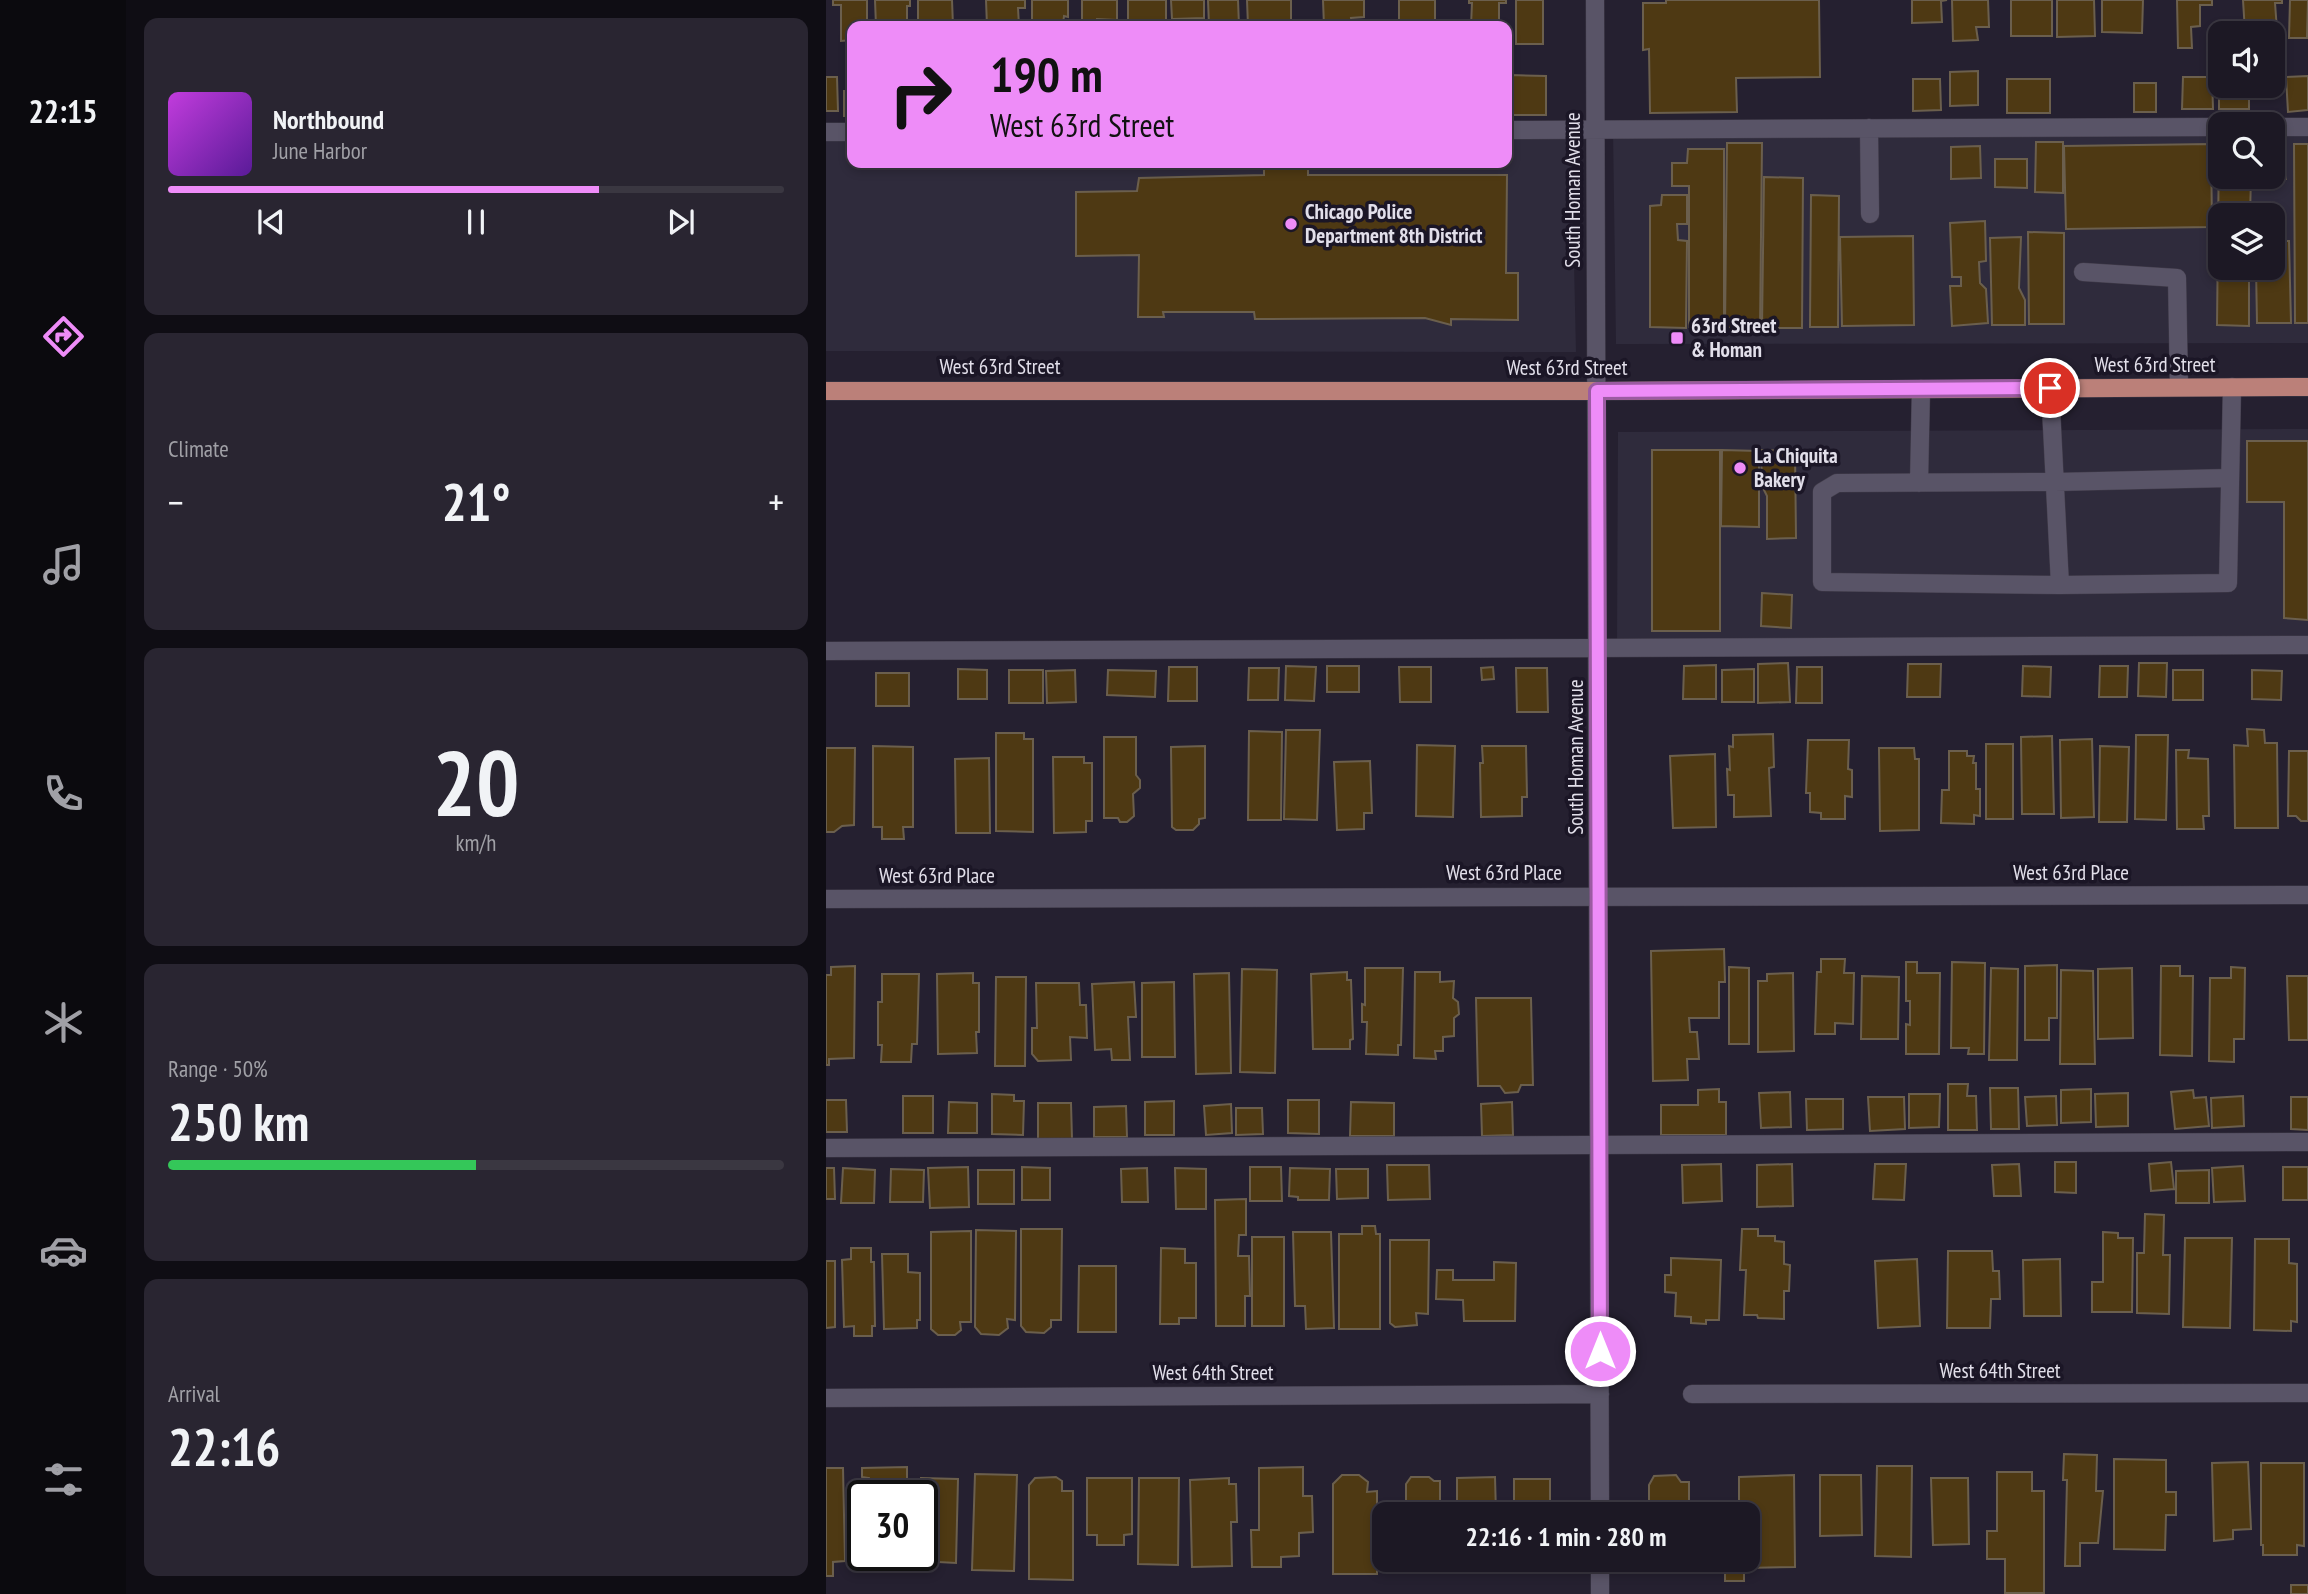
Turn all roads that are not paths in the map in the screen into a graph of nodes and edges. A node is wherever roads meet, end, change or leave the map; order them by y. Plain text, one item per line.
1 (1595, 0) edge
2 (2208, 127) edge
3 (2285, 127) edge
4 (2308, 127) edge
5 (1869, 128) junction
6 (1595, 129) junction
7 (1512, 130) edge
8 (826, 132) edge
9 (847, 132) edge
10 (1870, 214) dead end
11 (2083, 272) dead end
12 (2179, 387) junction
13 (2232, 387) junction
14 (2308, 387) edge
15 (2050, 388) junction
16 (1921, 389) junction
17 (826, 391) edge
18 (1597, 391) junction
19 (2229, 478) junction
20 (2056, 482) junction
21 (1919, 483) junction
22 (2060, 585) junction
23 (2308, 645) edge
24 (1598, 647) junction
25 (826, 651) edge
26 (2308, 895) edge
27 (1599, 896) junction
28 (826, 899) edge
29 (2308, 1142) edge
30 (1600, 1145) junction
31 (826, 1148) edge
32 (2308, 1393) edge
33 (1600, 1394) junction
34 (1692, 1394) dead end
35 (826, 1398) edge
36 (1600, 1502) edge
37 (1600, 1572) edge
38 (1600, 1594) edge

1 - 6 street, South Homan Avenue
2 - 5 street
3 - 4 street
5 - 6 street
5 - 10 street
6 - 7 street
6 - 18 street, South Homan Avenue
8 - 9 street
11 - 12 street
12 - 13 main road, West 63rd Street
12 - 15 main road, West 63rd Street
13 - 14 main road, West 63rd Street
13 - 19 street
15 - 16 main road, West 63rd Street
15 - 20 street
16 - 18 main road, West 63rd Street
16 - 21 street
17 - 18 main road, West 63rd Street
18 - 24 street, South Homan Avenue
19 - 20 street
19 - 22 street
20 - 21 street
20 - 22 street
21 - 22 street
23 - 24 street
24 - 25 street
24 - 27 street, South Homan Avenue
26 - 27 street, West 63rd Place
27 - 28 street, West 63rd Place
27 - 30 street, South Homan Avenue
29 - 30 street
30 - 31 street
30 - 33 street, South Homan Avenue
32 - 34 street, West 64th Street
33 - 35 street, West 64th Street
33 - 36 street, South Homan Avenue
37 - 38 street

